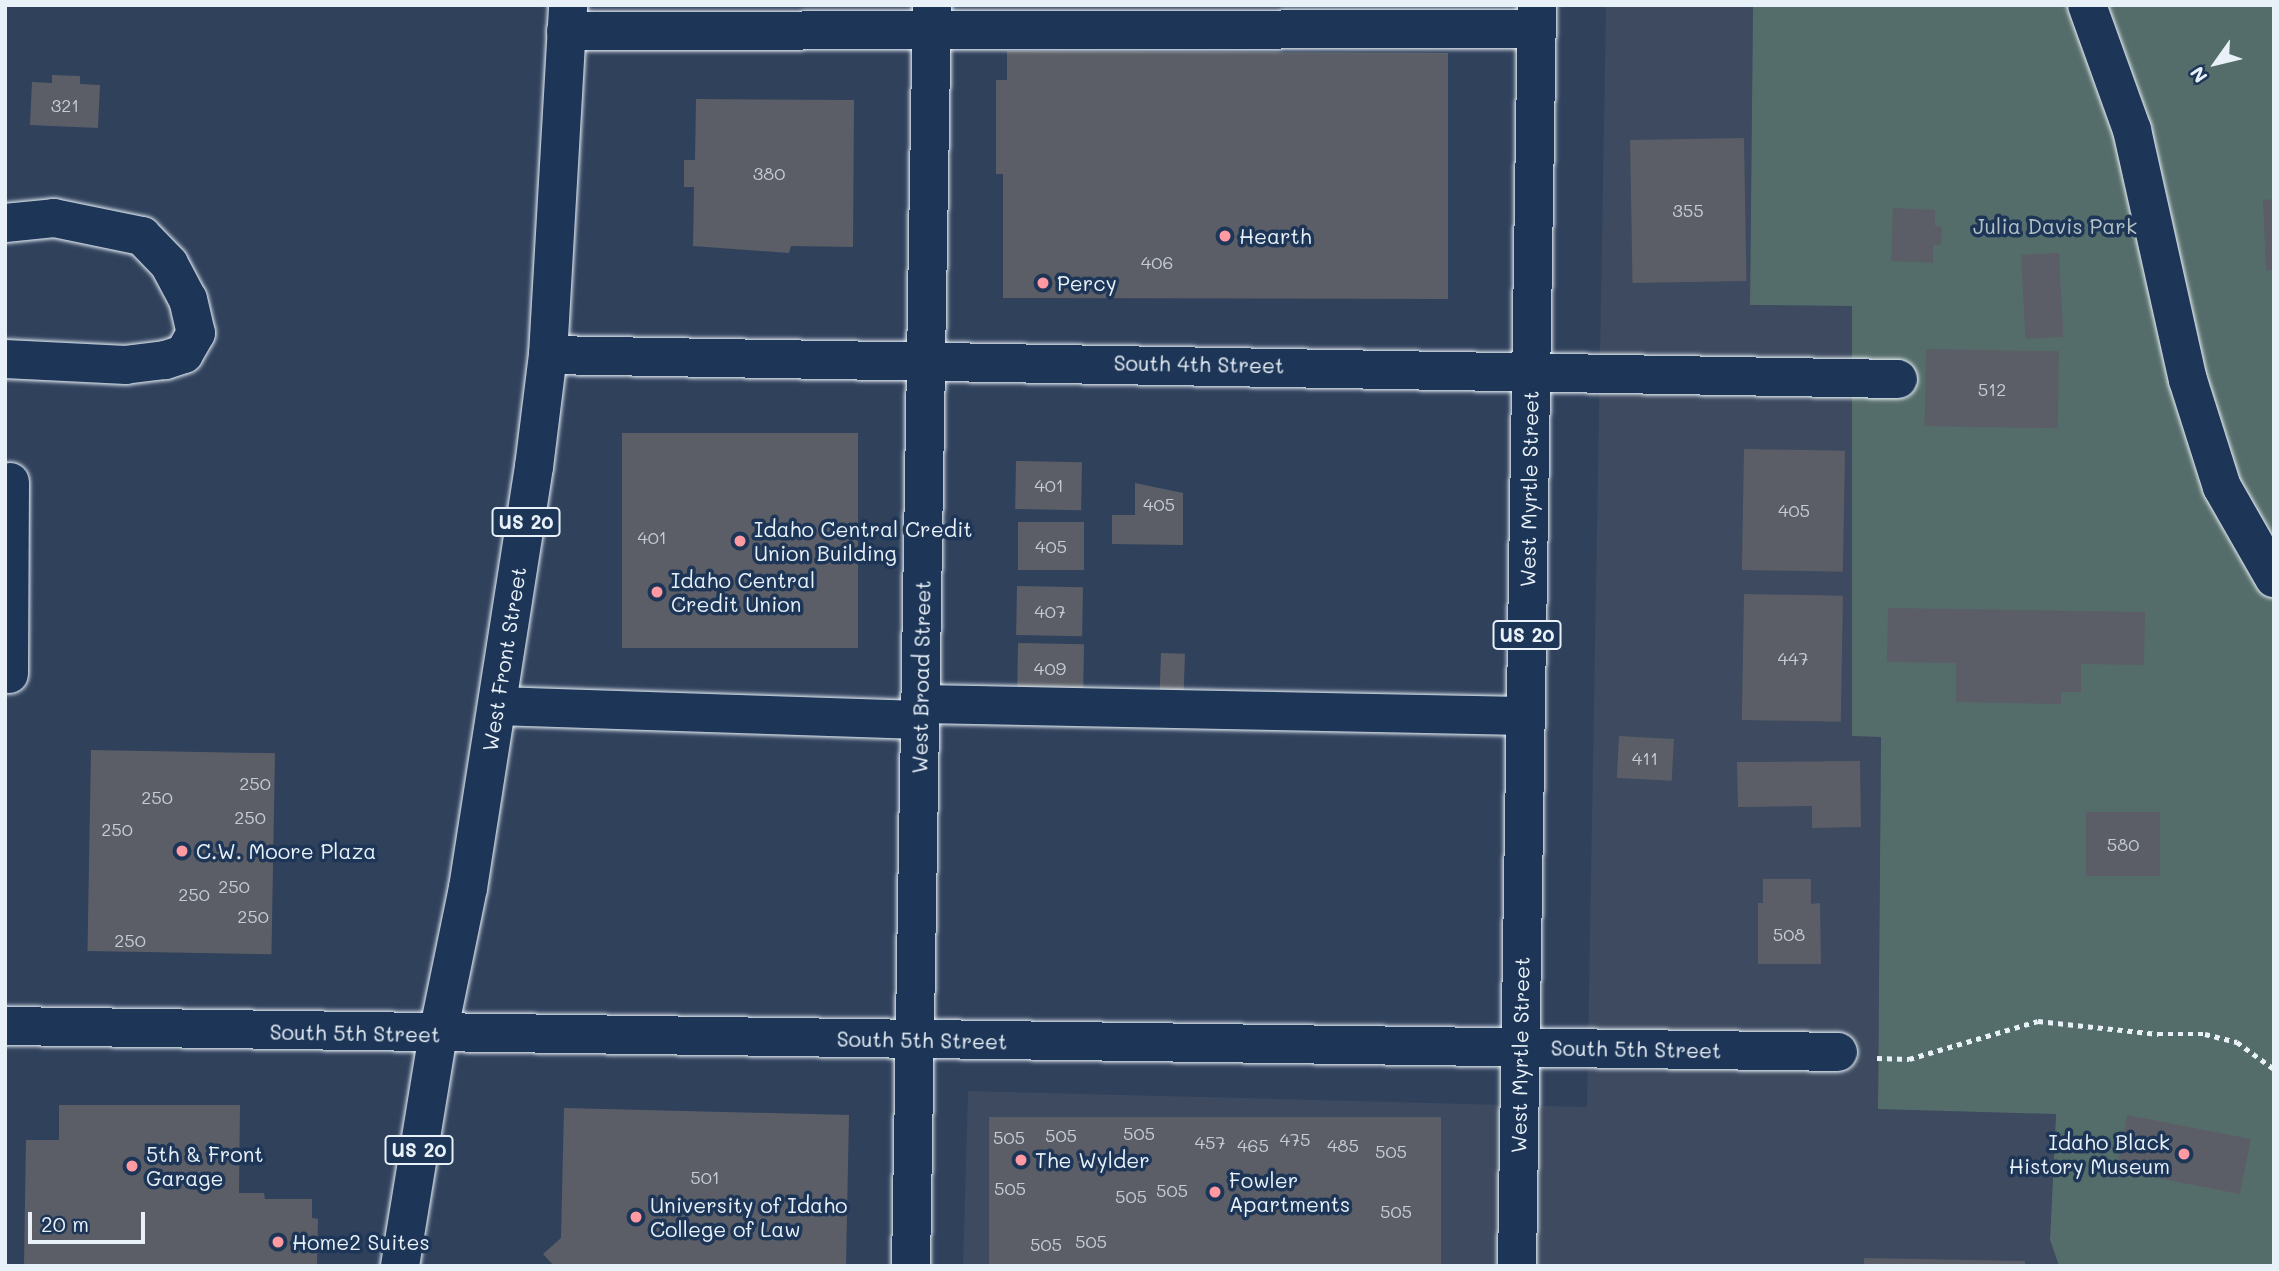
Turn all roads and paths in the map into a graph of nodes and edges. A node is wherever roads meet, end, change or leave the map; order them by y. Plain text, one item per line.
1 (2087, 5) edge
2 (1537, 17) edge
3 (567, 18) edge
4 (778, 18) edge
5 (932, 18) edge
6 (5, 223) edge
7 (548, 355) junction
8 (5, 359) edge
9 (926, 360) junction
10 (1531, 370) junction
11 (1898, 379) dead end
12 (10, 482) dead end
13 (2274, 578) edge
14 (9, 674) dead end
15 (497, 706) junction
16 (920, 712) junction
17 (1525, 716) junction
18 (5, 1026) edge
19 (438, 1034) junction
20 (915, 1040) junction
21 (1520, 1047) junction
22 (1838, 1052) joint
23 (2274, 1069) edge
24 (400, 1266) edge
25 (911, 1266) edge
26 (1517, 1266) edge

1 - 13 street
2 - 5 street
2 - 10 street, West Myrtle Street / US 20
3 - 4 street
3 - 7 street, West Front Street / US 20
4 - 5 street
5 - 9 street, West Broad Street
6 - 8 street
7 - 9 street, South 4th Street
7 - 15 street, West Front Street / US 20
9 - 10 street, South 4th Street
9 - 16 street, West Broad Street
10 - 11 street, South 4th Street
10 - 17 street, West Myrtle Street / US 20
12 - 14 street
15 - 16 street
15 - 19 street, West Front Street / US 20
16 - 17 street
16 - 20 street, West Broad Street
17 - 21 street, West Myrtle Street / US 20
18 - 19 street, South 5th Street
19 - 20 street, South 5th Street
19 - 24 street, West Front Street / US 20
20 - 21 street, South 5th Street
20 - 25 street, West Broad Street
21 - 22 street, South 5th Street
21 - 26 street, West Myrtle Street / US 20
22 - 23 path

